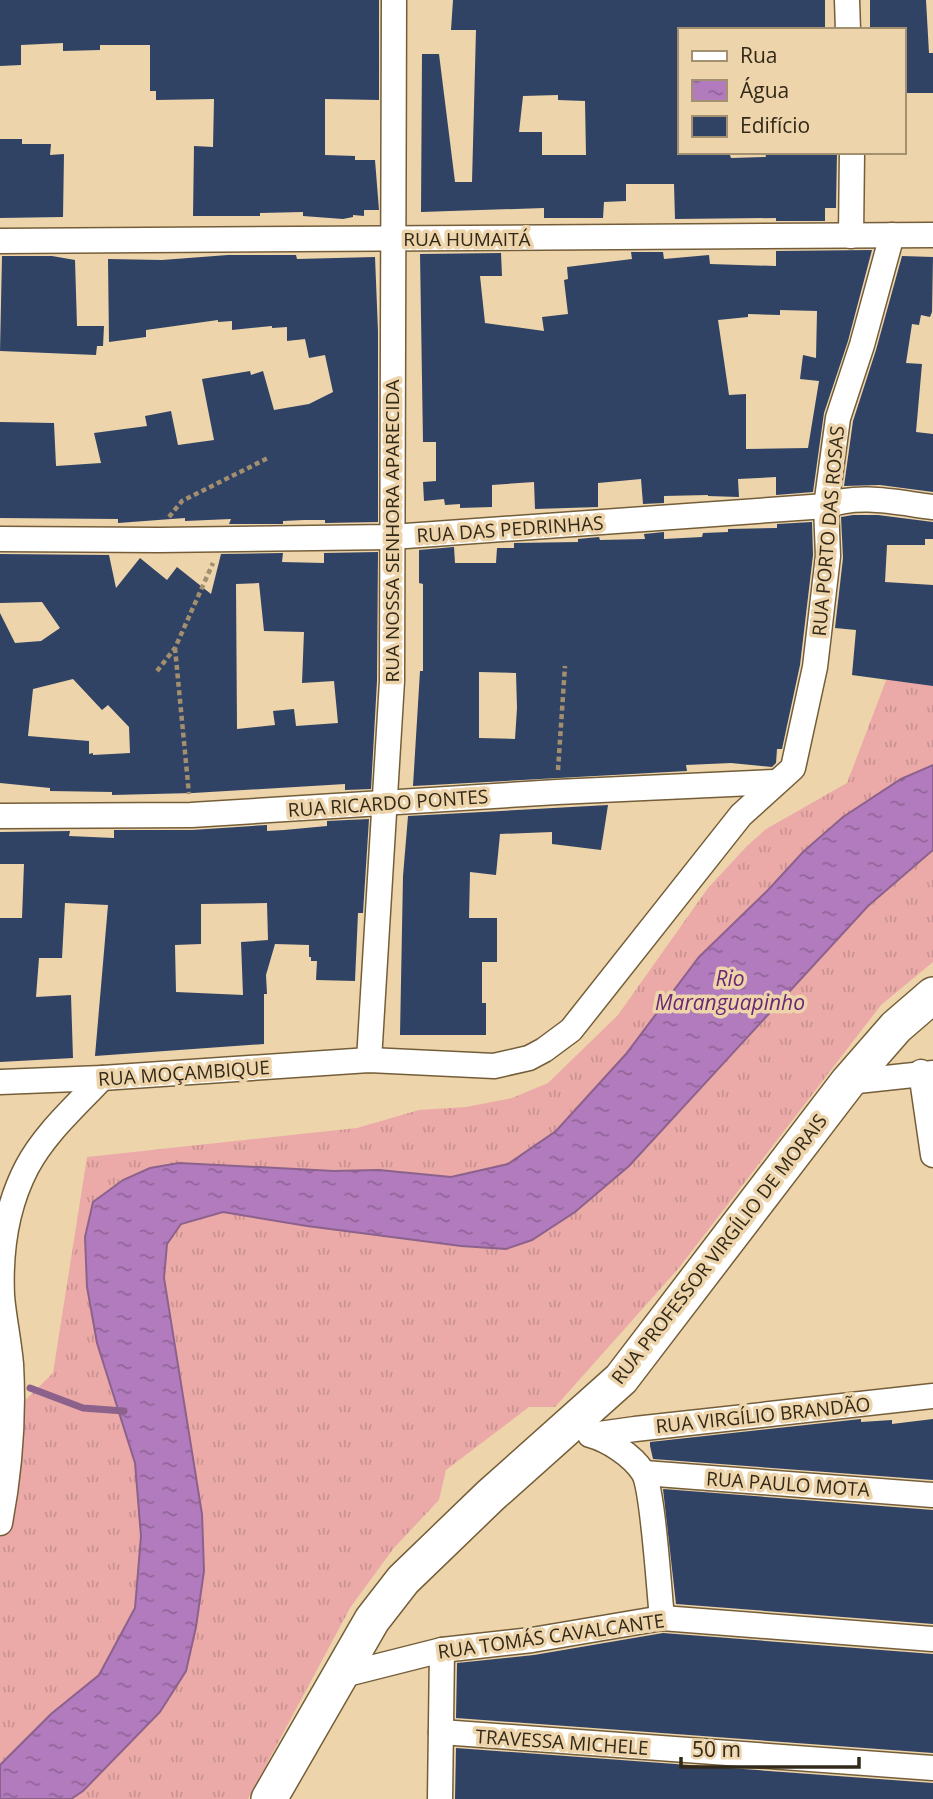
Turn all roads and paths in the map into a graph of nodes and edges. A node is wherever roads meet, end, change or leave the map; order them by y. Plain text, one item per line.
1 (394, 0) edge
2 (847, 0) edge
3 (848, 28) edge
4 (852, 154) edge
5 (892, 235) junction
6 (933, 235) edge
7 (851, 236) junction
8 (394, 239) junction
9 (0, 240) edge
10 (268, 458) dead end
11 (826, 506) junction
12 (933, 507) edge
13 (392, 537) junction
14 (0, 539) edge
15 (159, 540) junction
16 (223, 540) junction
17 (175, 648) junction
18 (565, 666) dead end
19 (157, 671) dead end
20 (775, 782) junction
21 (556, 792) junction
22 (384, 804) junction
23 (0, 816) edge
24 (191, 816) junction
25 (933, 995) edge
26 (369, 1060) junction
27 (927, 1072) edge
28 (102, 1078) junction
29 (0, 1082) edge
30 (848, 1083) junction
31 (933, 1155) edge
32 (933, 1396) edge
33 (592, 1435) junction
34 (555, 1437) junction
35 (643, 1473) junction
36 (933, 1495) edge
37 (0, 1523) edge
38 (662, 1618) junction
39 (933, 1639) edge
40 (442, 1650) junction
41 (339, 1676) junction
42 (442, 1732) junction
43 (933, 1768) edge
44 (270, 1799) edge
45 (440, 1799) edge

1 - 8 street, RUA NOSSA SENHORA APARECIDA
2 - 3 street
4 - 7 street
5 - 6 street, RUA HUMAITÁ
5 - 7 street, RUA HUMAITÁ
5 - 11 street, RUA PORTO DAS ROSAS
7 - 8 street, RUA HUMAITÁ
8 - 9 street, RUA HUMAITÁ
8 - 13 street, RUA NOSSA SENHORA APARECIDA
10 - 15 path
11 - 12 street, RUA DAS PEDRINHAS
11 - 13 street, RUA DAS PEDRINHAS
11 - 20 street, RUA PORTO DAS ROSAS
13 - 16 street, RUA DAS PEDRINHAS
13 - 22 street, RUA NOSSA SENHORA APARECIDA
14 - 15 street, RUA DAS PEDRINHAS
15 - 16 street, RUA DAS PEDRINHAS
16 - 17 path
17 - 19 path
17 - 24 path
18 - 21 path
20 - 21 street, RUA RICARDO PONTES
20 - 26 street, RUA PORTO DAS ROSAS
21 - 22 street, RUA RICARDO PONTES
22 - 24 street, RUA RICARDO PONTES
22 - 26 street, RUA NOSSA SENHORA APARECIDA
23 - 24 street, RUA RICARDO PONTES
25 - 30 main road, RUA PROFESSOR VIRGÍLIO DE MORAIS
26 - 28 street, RUA MOÇAMBIQUE
27 - 30 street
27 - 31 street
28 - 29 street, RUA MOÇAMBIQUE
28 - 37 street
30 - 34 main road, RUA PROFESSOR VIRGÍLIO DE MORAIS
32 - 33 street, RUA VIRGÍLIO BRANDÃO
33 - 34 street, RUA VIRGÍLIO BRANDÃO
33 - 35 street
34 - 41 main road, RUA PROFESSOR VIRGÍLIO DE MORAIS
35 - 36 street, RUA PAULO MOTA
35 - 38 street
38 - 39 street, RUA TOMÁS CAVALCANTE
38 - 40 street, RUA TOMÁS CAVALCANTE
40 - 41 street, RUA TOMÁS CAVALCANTE
40 - 42 street
41 - 44 main road, RUA PROFESSOR VIRGÍLIO DE MORAIS
42 - 43 street, TRAVESSA MICHELE
42 - 45 street

